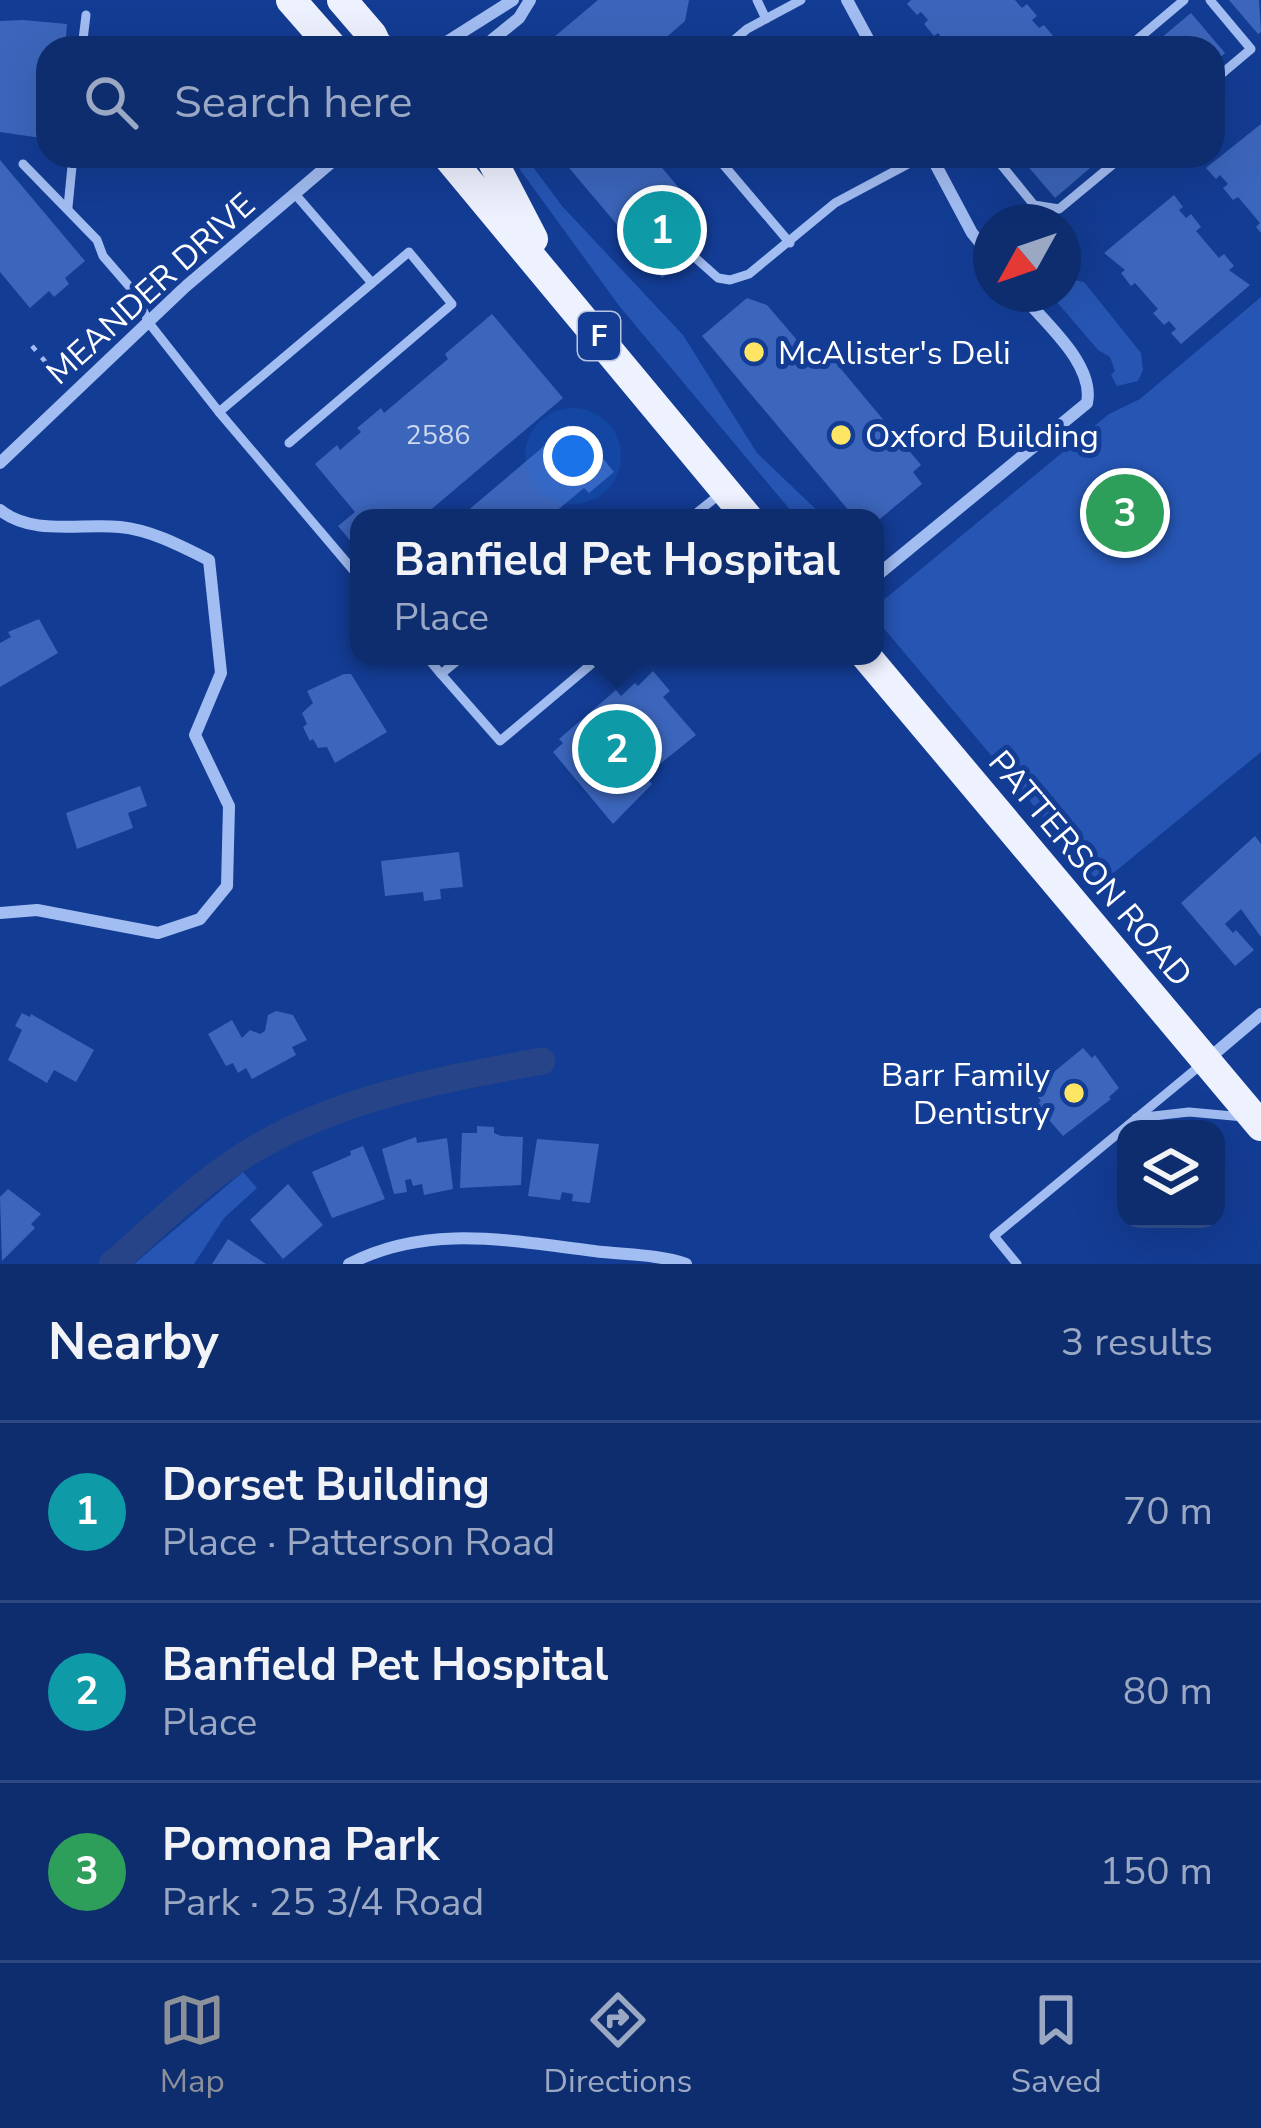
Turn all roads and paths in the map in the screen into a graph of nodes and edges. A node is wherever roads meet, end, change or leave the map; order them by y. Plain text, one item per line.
1 (291, 0) edge
2 (342, 0) edge
3 (513, 0) edge
4 (530, 0) edge
5 (757, 0) edge
6 (801, 0) edge
7 (847, 0) edge
8 (1184, 0) edge
9 (1210, 0) edge
10 (86, 14) dead end
11 (766, 19) junction
12 (83, 36) edge
13 (322, 36) edge
14 (371, 36) edge
15 (455, 36) edge
16 (497, 36) edge
17 (742, 36) edge
18 (866, 36) edge
19 (1141, 36) edge
20 (1225, 71) edge
21 (23, 164) dead end
22 (72, 168) edge
23 (325, 168) edge
24 (457, 168) edge
25 (496, 168) edge
26 (726, 168) edge
27 (904, 168) edge
28 (934, 168) edge
29 (1005, 168) edge
30 (1109, 168) edge
31 (295, 194) junction
32 (68, 207) junction
33 (973, 234) edge
34 (790, 243) junction
35 (692, 254) dead end
36 (372, 283) junction
37 (561, 292) junction
38 (1036, 312) edge
39 (149, 322) junction
40 (32, 346) dead end
41 (49, 366) dead end
42 (219, 412) junction
43 (289, 443) dead end
44 (0, 463) edge
45 (725, 491) junction
46 (702, 509) edge
47 (740, 509) edge
48 (0, 511) edge
49 (350, 566) edge
50 (884, 570) edge
51 (434, 665) edge
52 (452, 665) edge
53 (590, 665) edge
54 (874, 665) edge
55 (441, 674) junction
56 (0, 913) edge
57 (1261, 1014) edge
58 (1206, 1060) junction
59 (1136, 1118) junction
60 (1258, 1122) edge
61 (680, 1263) edge
62 (349, 1264) edge
63 (1017, 1264) edge

1 - 13 main road
2 - 14 main road
3 - 15 street
4 - 16 street
5 - 11 lane
6 - 11 lane
7 - 18 street
8 - 19 lane
9 - 20 lane
10 - 12 lane
11 - 17 lane
21 - 32 lane
22 - 32 lane
23 - 31 street, MEANDER DRIVE
24 - 37 main road, F
25 - 37 main road
26 - 34 lane
27 - 34 lane
28 - 33 street
29 - 30 lane
31 - 36 lane
31 - 39 street, MEANDER DRIVE
32 - 39 lane
34 - 35 lane
36 - 42 lane
36 - 43 lane
37 - 45 main road, F
38 - 50 street
39 - 42 lane
39 - 44 street, MEANDER DRIVE
40 - 41 path
42 - 49 lane
45 - 46 lane
45 - 47 main road, F
48 - 56 street
51 - 55 lane
52 - 55 lane
53 - 55 lane
54 - 58 main road, PATTERSON ROAD
57 - 58 street
58 - 59 lane
58 - 60 main road, PATTERSON ROAD
59 - 60 lane
59 - 63 lane
61 - 62 street

